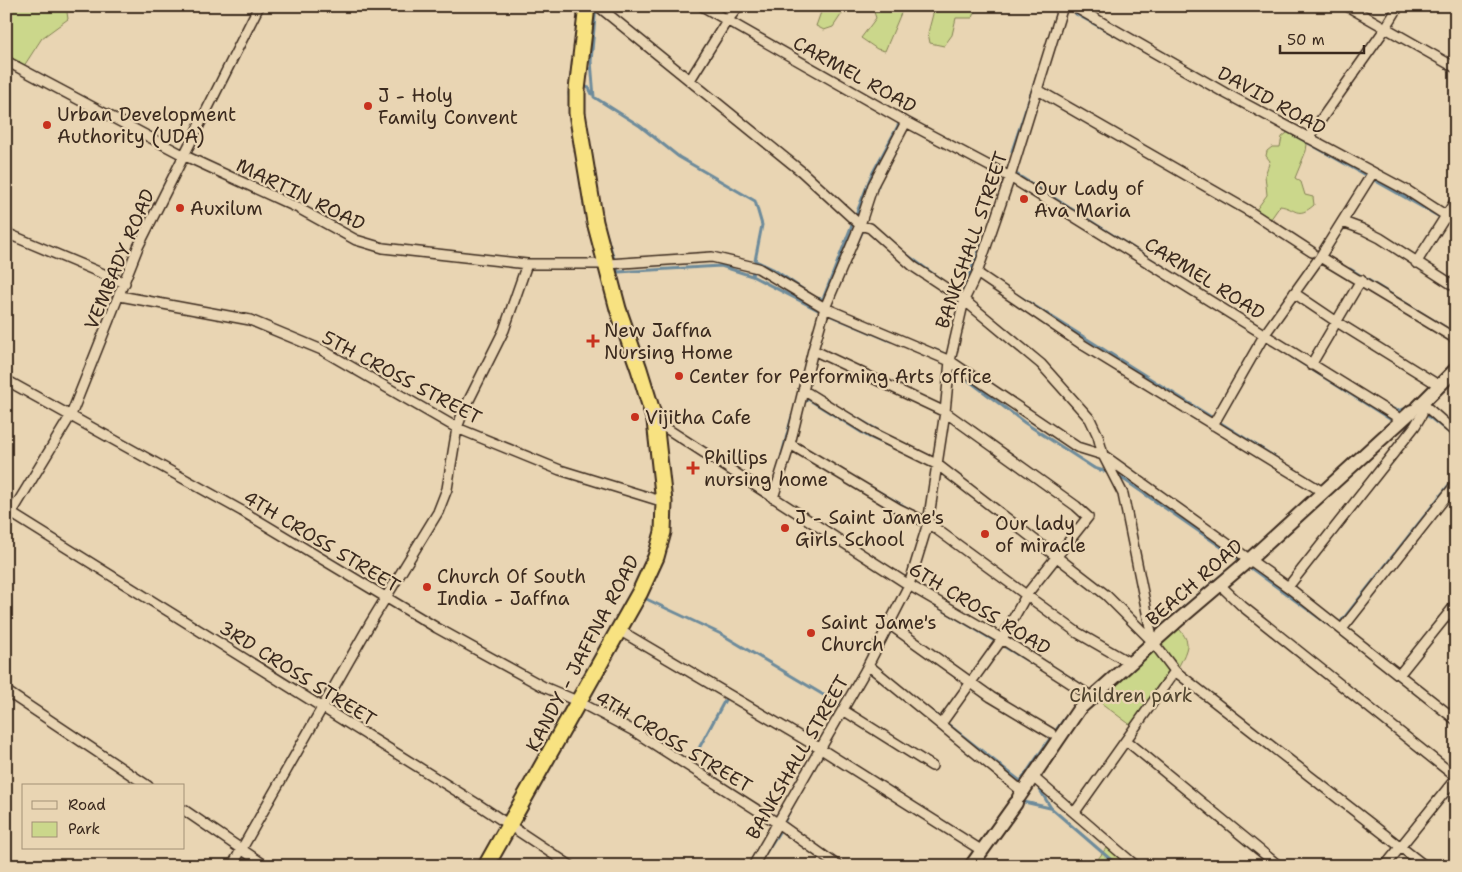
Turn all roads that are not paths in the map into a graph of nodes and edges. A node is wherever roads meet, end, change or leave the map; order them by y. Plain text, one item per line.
1 (259, 6) edge
2 (702, 6) edge
3 (739, 6) edge
4 (1063, 6) edge
5 (1073, 6) edge
6 (1346, 6) edge
7 (1399, 6) edge
8 (587, 8) edge
9 (726, 22) junction
10 (1385, 29) junction
11 (6, 61) edge
12 (1456, 68) edge
13 (690, 80) junction
14 (1038, 90) junction
15 (906, 122) junction
16 (1308, 138) junction
17 (183, 155) junction
18 (1372, 174) junction
19 (1010, 176) junction
20 (1456, 200) edge
21 (1446, 216) junction
22 (1343, 222) junction
23 (1456, 222) edge
24 (860, 225) junction
25 (6, 233) edge
26 (1316, 254) junction
27 (1416, 263) junction
28 (527, 264) junction
29 (608, 264) junction
30 (977, 273) junction
31 (1362, 280) junction
32 (125, 283) junction
33 (1456, 287) edge
34 (1294, 293) junction
35 (120, 296) junction
36 (964, 300) junction
37 (825, 308) junction
38 (1337, 322) junction
39 (1265, 334) junction
40 (1456, 339) edge
41 (813, 350) junction
42 (950, 361) junction
43 (1312, 365) junction
44 (1456, 369) edge
45 (6, 380) edge
46 (1440, 386) junction
47 (803, 390) junction
48 (1417, 407) junction
49 (945, 412) junction
50 (71, 415) junction
51 (1402, 420) junction
52 (655, 421) junction
53 (1213, 425) junction
54 (457, 428) junction
55 (1456, 433) edge
56 (790, 444) junction
57 (1103, 455) junction
58 (938, 466) junction
59 (1456, 484) edge
60 (1323, 492) junction
61 (773, 498) junction
62 (664, 502) junction
63 (8, 515) edge
64 (928, 523) junction
65 (1055, 556) junction
66 (1248, 560) junction
67 (909, 585) junction
68 (1220, 585) junction
69 (1288, 587) junction
70 (1026, 594) junction
71 (386, 598) junction
72 (1456, 604) edge
73 (889, 624) junction
74 (1342, 629) junction
75 (618, 630) junction
76 (1002, 639) junction
77 (1153, 642) junction
78 (1130, 663) junction
79 (868, 665) junction
80 (1175, 671) junction
81 (1399, 675) junction
82 (971, 683) junction
83 (6, 692) edge
84 (1086, 693) dead end
85 (577, 701) junction
86 (322, 707) junction
87 (843, 710) junction
88 (1456, 720) edge
89 (941, 724) junction
90 (1055, 736) junction
91 (1127, 741) junction
92 (821, 749) junction
93 (932, 766) dead end
94 (1033, 777) junction
95 (1456, 777) edge
96 (145, 784) edge
97 (1020, 797) junction
98 (185, 811) edge
99 (1075, 812) junction
100 (509, 824) junction
101 (779, 824) junction
102 (1400, 847) junction
103 (243, 849) junction
104 (981, 850) junction
105 (232, 866) edge
106 (266, 866) edge
107 (486, 866) edge
108 (571, 866) edge
109 (753, 866) edge
110 (838, 866) edge
111 (971, 866) edge
112 (1136, 866) edge
113 (1279, 866) edge
114 (1385, 866) edge
115 (1425, 866) edge

1 - 17 street, VEMBADY ROAD
2 - 9 street, CARMEL ROAD
3 - 9 street
4 - 14 street, BANKSHALL STREET
5 - 16 street, DAVID ROAD
6 - 10 street
7 - 10 street
8 - 13 street
8 - 29 highway, KANDY - JAFFNA ROAD
9 - 13 street
9 - 15 street, CARMEL ROAD
10 - 12 street
10 - 16 street
11 - 17 street, MARTIN ROAD
13 - 24 street
14 - 19 street, BANKSHALL STREET
14 - 26 street
15 - 19 street, CARMEL ROAD
15 - 24 street
16 - 18 street, DAVID ROAD
17 - 28 street, MARTIN ROAD
17 - 32 street, VEMBADY ROAD
18 - 21 street, DAVID ROAD
18 - 22 street
19 - 30 street, BANKSHALL STREET
19 - 39 street, CARMEL ROAD
20 - 21 street
21 - 23 street, DAVID ROAD
21 - 27 street
22 - 26 street
22 - 27 street
24 - 36 street
24 - 37 street
25 - 32 street
26 - 31 street
26 - 34 street
27 - 33 street
28 - 29 street, MARTIN ROAD
28 - 54 street
29 - 37 street, MARTIN ROAD
29 - 52 highway, KANDY - JAFFNA ROAD
30 - 36 street, BANKSHALL STREET
30 - 53 street
31 - 38 street
31 - 40 street
32 - 35 street, VEMBADY ROAD
34 - 38 street
34 - 39 street
35 - 50 street, VEMBADY ROAD
35 - 54 street, 5TH CROSS STREET
36 - 42 street, BANKSHALL STREET
36 - 57 street
37 - 41 street
37 - 42 street, MARTIN ROAD
38 - 43 street
38 - 46 street
39 - 43 street, CARMEL ROAD
39 - 53 street
41 - 47 street
41 - 49 street
42 - 49 street, BANKSHALL STREET
42 - 57 street, MARTIN ROAD
43 - 51 street, CARMEL ROAD
44 - 46 main road, BEACH ROAD
45 - 50 street, 4TH CROSS STREET
46 - 48 main road, BEACH ROAD
47 - 56 street
47 - 58 street
48 - 51 main road, BEACH ROAD
48 - 55 street
48 - 69 street
49 - 58 street, BANKSHALL STREET
49 - 65 street
50 - 63 street, VEMBADY ROAD
50 - 71 street, 4TH CROSS STREET
51 - 60 main road, BEACH ROAD
52 - 61 street, 6TH CROSS ROAD
52 - 62 highway, KANDY - JAFFNA ROAD
53 - 60 street
54 - 62 street, 5TH CROSS STREET
54 - 71 street
56 - 61 street
56 - 64 street
57 - 66 street, MARTIN ROAD
57 - 77 street
58 - 64 street, BANKSHALL STREET
58 - 65 street
59 - 74 street
60 - 66 main road, BEACH ROAD
61 - 67 street, 6TH CROSS ROAD
62 - 75 highway, KANDY - JAFFNA ROAD
63 - 86 street, 3RD CROSS STREET
64 - 67 street, BANKSHALL STREET
64 - 70 street
65 - 70 street
65 - 77 street
66 - 68 main road, BEACH ROAD
66 - 69 street, MARTIN ROAD
67 - 73 street, BANKSHALL STREET
67 - 76 street, 6TH CROSS ROAD
68 - 77 main road, BEACH ROAD
68 - 95 street
69 - 74 street, MARTIN ROAD
70 - 76 street
70 - 78 street
71 - 85 street, 4TH CROSS STREET
71 - 86 street
72 - 81 street
73 - 79 street, BANKSHALL STREET
73 - 82 street
74 - 81 street, MARTIN ROAD
75 - 85 highway, KANDY - JAFFNA ROAD
75 - 92 street
76 - 82 street
76 - 84 street, 6TH CROSS ROAD
77 - 78 main road, BEACH ROAD
77 - 80 street
78 - 90 main road, BEACH ROAD
79 - 87 street, BANKSHALL STREET
79 - 89 street
80 - 91 street
80 - 102 street
81 - 88 street, MARTIN ROAD
82 - 89 street
82 - 90 street
83 - 96 street
85 - 100 highway, KANDY - JAFFNA ROAD
85 - 101 street, 4TH CROSS STREET
86 - 100 street, 3RD CROSS STREET
86 - 103 street
87 - 92 street, BANKSHALL STREET
87 - 93 street
89 - 97 street
90 - 94 main road, BEACH ROAD
91 - 99 street
91 - 113 street
92 - 101 street, BANKSHALL STREET
92 - 104 street
94 - 97 main road, BEACH ROAD
94 - 99 street
95 - 102 street
97 - 104 main road, BEACH ROAD
98 - 103 street
99 - 112 street
100 - 107 highway, KANDY - JAFFNA ROAD
100 - 108 street, 3RD CROSS STREET
101 - 109 street, BANKSHALL STREET
101 - 110 street, 4TH CROSS STREET
102 - 114 street
102 - 115 street
103 - 105 street
103 - 106 street
104 - 111 main road, BEACH ROAD

